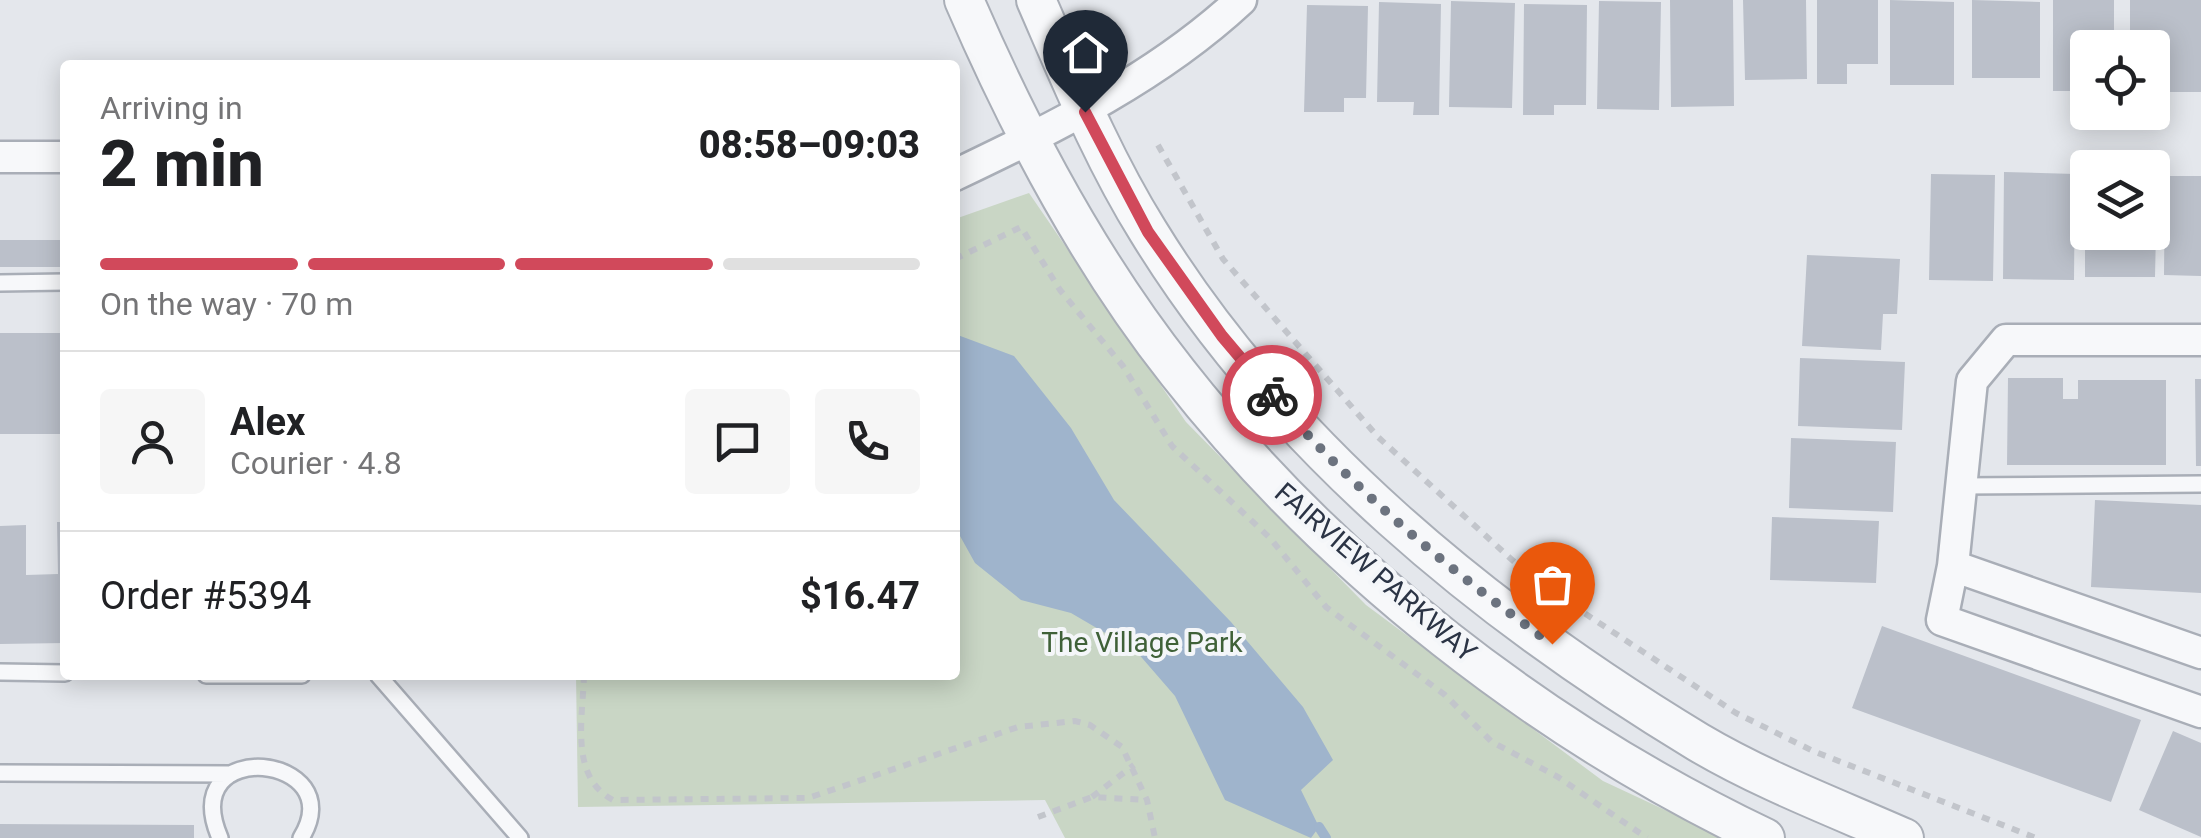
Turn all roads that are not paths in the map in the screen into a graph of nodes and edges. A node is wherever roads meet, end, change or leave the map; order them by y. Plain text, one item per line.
1 (964, 0) edge
2 (1036, 0) edge
3 (1241, 0) edge
4 (1085, 112) junction
5 (1033, 138) junction
6 (0, 157) edge
7 (60, 157) edge
8 (960, 174) edge
9 (60, 282) edge
10 (0, 283) edge
11 (2201, 340) edge
12 (2201, 484) edge
13 (1961, 486) junction
14 (1953, 566) junction
15 (2201, 653) edge
16 (0, 672) edge
17 (60, 673) edge
18 (382, 680) edge
19 (2201, 712) edge
20 (0, 773) edge
21 (232, 774) junction
22 (220, 838) edge
23 (300, 838) edge
24 (520, 838) edge
25 (1765, 838) edge
26 (1904, 838) edge

1 - 5 street, FAIRVIEW PARKWAY
2 - 4 street, FAIRVIEW PARKWAY
3 - 4 street
4 - 5 street
4 - 26 street, FAIRVIEW PARKWAY
5 - 8 street
5 - 25 street, FAIRVIEW PARKWAY
6 - 7 street
9 - 10 lane
11 - 13 street
12 - 13 lane
13 - 14 street
14 - 15 street
14 - 19 street
16 - 17 lane
18 - 24 lane
20 - 21 lane
21 - 22 lane
21 - 23 lane

